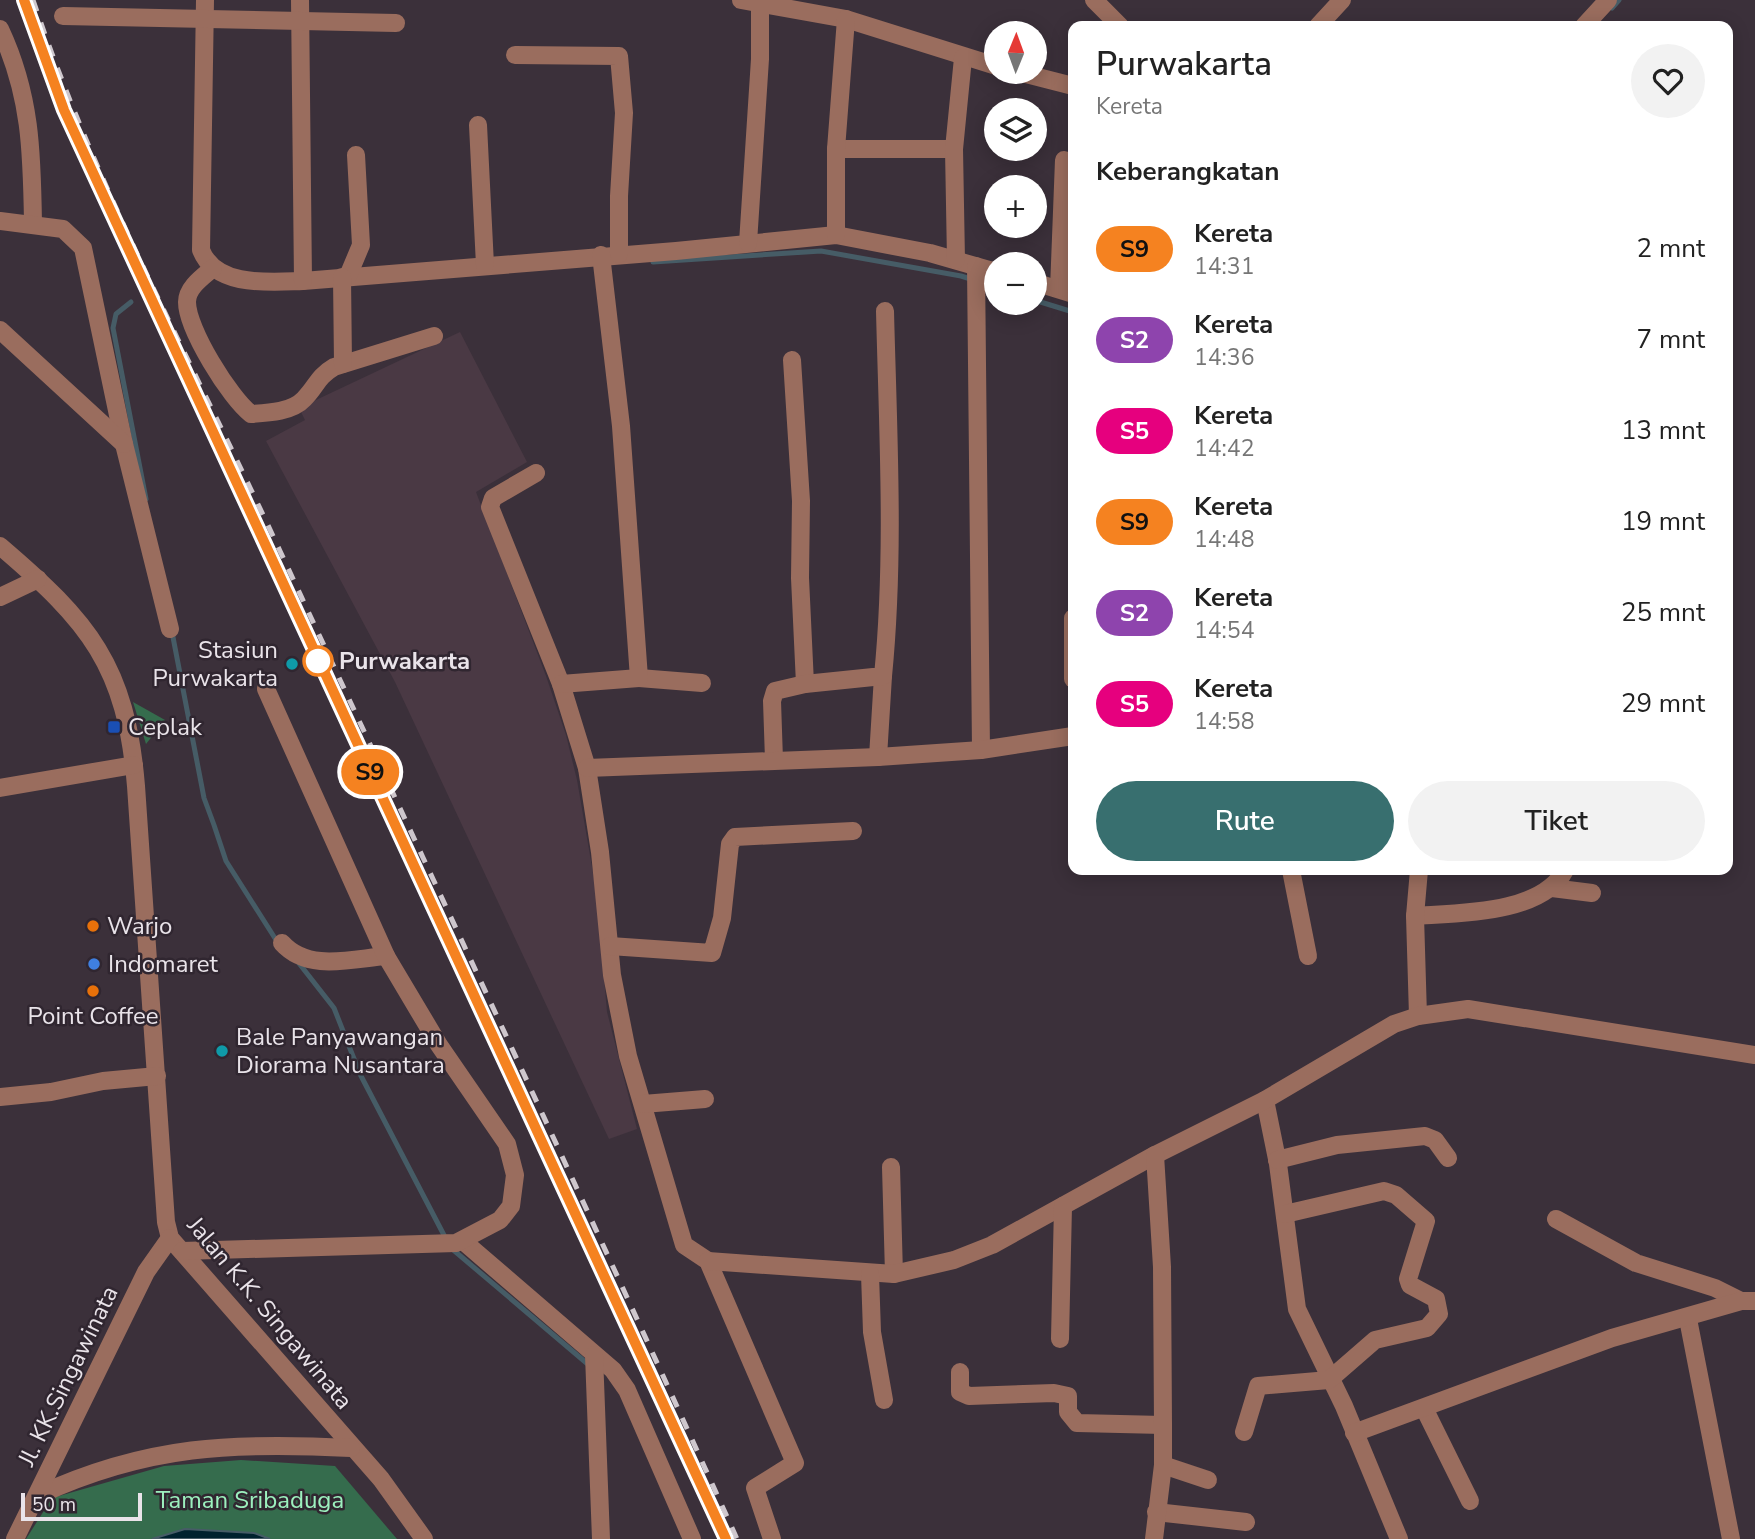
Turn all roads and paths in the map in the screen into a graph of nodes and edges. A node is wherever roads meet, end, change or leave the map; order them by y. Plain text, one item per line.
1 (205, 0) edge
2 (300, 0) edge
3 (741, 0) edge
4 (1094, 0) edge
5 (1342, 0) edge
6 (1608, 0) edge
7 (760, 1) edge
8 (63, 16) dead end
9 (846, 19) junction
10 (204, 20) junction
11 (1115, 21) edge
12 (1323, 21) edge
13 (1589, 21) edge
14 (300, 22) junction
15 (396, 23) dead end
16 (0, 29) edge
17 (515, 55) dead end
18 (963, 58) junction
19 (984, 63) edge
20 (1047, 79) edge
21 (1068, 85) edge
22 (478, 125) dead end
23 (836, 149) junction
24 (954, 149) junction
25 (356, 155) dead end
26 (1064, 160) dead end
27 (0, 220) edge
28 (33, 224) junction
29 (836, 235) junction
30 (748, 243) junction
31 (619, 254) junction
32 (601, 257) junction
33 (956, 260) junction
34 (485, 265) junction
35 (213, 268) junction
36 (984, 274) edge
37 (975, 275) junction
38 (343, 279) junction
39 (303, 281) junction
40 (1047, 286) edge
41 (1066, 291) edge
42 (885, 312) dead end
43 (0, 330) edge
44 (434, 336) dead end
45 (792, 360) dead end
46 (343, 364) junction
47 (124, 444) junction
48 (536, 473) dead end
49 (0, 546) edge
50 (38, 579) junction
51 (0, 597) edge
52 (170, 629) dead end
53 (883, 676) junction
54 (639, 678) junction
55 (702, 683) dead end
56 (561, 684) junction
57 (805, 684) junction
58 (266, 688) dead end
59 (1068, 737) edge
60 (981, 750) junction
61 (878, 757) junction
62 (774, 760) junction
63 (134, 765) junction
64 (587, 768) junction
65 (0, 788) edge
66 (853, 831) dead end
67 (1292, 875) edge
68 (1419, 875) edge
69 (1561, 875) edge
70 (1552, 888) junction
71 (1592, 893) dead end
72 (1415, 916) junction
73 (282, 943) dead end
74 (610, 946) junction
75 (386, 956) junction
76 (1308, 956) dead end
77 (1418, 1016) junction
78 (1755, 1055) edge
79 (157, 1076) junction
80 (0, 1097) edge
81 (705, 1099) dead end
82 (1265, 1100) junction
83 (643, 1104) junction
84 (1155, 1156) junction
85 (1448, 1158) dead end
86 (1277, 1160) junction
87 (891, 1167) dead end
88 (1063, 1206) junction
89 (1285, 1214) junction
90 (1556, 1219) dead end
91 (453, 1243) junction
92 (176, 1244) junction
93 (709, 1261) junction
94 (870, 1274) junction
95 (894, 1274) junction
96 (1748, 1301) edge
97 (1688, 1319) junction
98 (1060, 1339) dead end
99 (594, 1355) junction
100 (960, 1372) dead end
101 (1337, 1393) junction
102 (884, 1399) dead end
103 (1424, 1408) junction
104 (1163, 1425) junction
105 (1244, 1432) dead end
106 (1354, 1433) junction
107 (351, 1448) junction
108 (1163, 1465) junction
109 (1208, 1480) dead end
110 (39, 1495) junction
111 (1470, 1501) dead end
112 (1156, 1512) junction
113 (1246, 1522) dead end
114 (15, 1539) edge
115 (424, 1539) edge
116 (601, 1539) edge
117 (692, 1539) edge
118 (772, 1539) edge
119 (1154, 1539) edge
120 (1399, 1539) edge
121 (1731, 1539) edge

1 - 10 street
2 - 14 street
3 - 7 street
4 - 11 street
5 - 12 street
6 - 13 street
7 - 9 street
7 - 30 street
8 - 10 street
9 - 18 street
9 - 23 street
10 - 14 street
10 - 35 street
14 - 15 street
14 - 39 street
16 - 28 street
17 - 31 street
18 - 19 street
18 - 24 street
20 - 21 street
22 - 34 street
23 - 24 street
23 - 29 street
24 - 33 street
25 - 38 street
26 - 41 street
27 - 28 street
28 - 47 street
29 - 30 street
29 - 33 street
30 - 31 street
31 - 32 street
32 - 34 street
32 - 54 street
33 - 37 street
34 - 38 street
35 - 39 street
35 - 46 street
36 - 37 street
37 - 60 street
38 - 39 street
38 - 46 street
40 - 41 street
42 - 53 street
43 - 47 street
44 - 46 street
45 - 57 street
47 - 52 street
48 - 56 street
49 - 50 street, Jalan K.K. Singawinata
50 - 51 street
50 - 63 street, Jalan K.K. Singawinata
53 - 57 street
53 - 61 street
54 - 55 street
54 - 56 street
56 - 64 street
57 - 62 street
58 - 75 street
59 - 60 street
60 - 61 street
61 - 62 street
62 - 64 street
63 - 65 street
63 - 79 street, Jalan K.K. Singawinata
64 - 74 street
66 - 74 street
67 - 76 street
68 - 72 street
69 - 70 street
70 - 71 street
70 - 72 street
72 - 77 street
73 - 75 street
74 - 83 street
75 - 91 street
77 - 78 street
77 - 82 street
79 - 80 street
79 - 92 street, Jalan K.K. Singawinata
81 - 83 street
82 - 84 street
82 - 86 street
83 - 93 street
84 - 88 street
84 - 104 street
85 - 86 street
86 - 89 street
87 - 95 street
88 - 95 street
88 - 98 street
89 - 101 street
89 - 101 street
90 - 96 street
91 - 92 street
91 - 99 street
92 - 107 street, Jalan K.K. Singawinata
92 - 110 street, Jl. KK.Singawinata
93 - 94 street
93 - 118 street
94 - 95 street
94 - 102 street
96 - 97 street
97 - 103 street
97 - 121 street
99 - 116 street
99 - 117 street
100 - 104 street
101 - 105 street
101 - 106 street
103 - 106 street
103 - 111 street
104 - 108 street
106 - 120 street
107 - 110 street
107 - 115 street, Jalan K.K. Singawinata
108 - 109 street
108 - 112 street
110 - 114 street, Jl. KK.Singawinata
112 - 113 street
112 - 119 street

